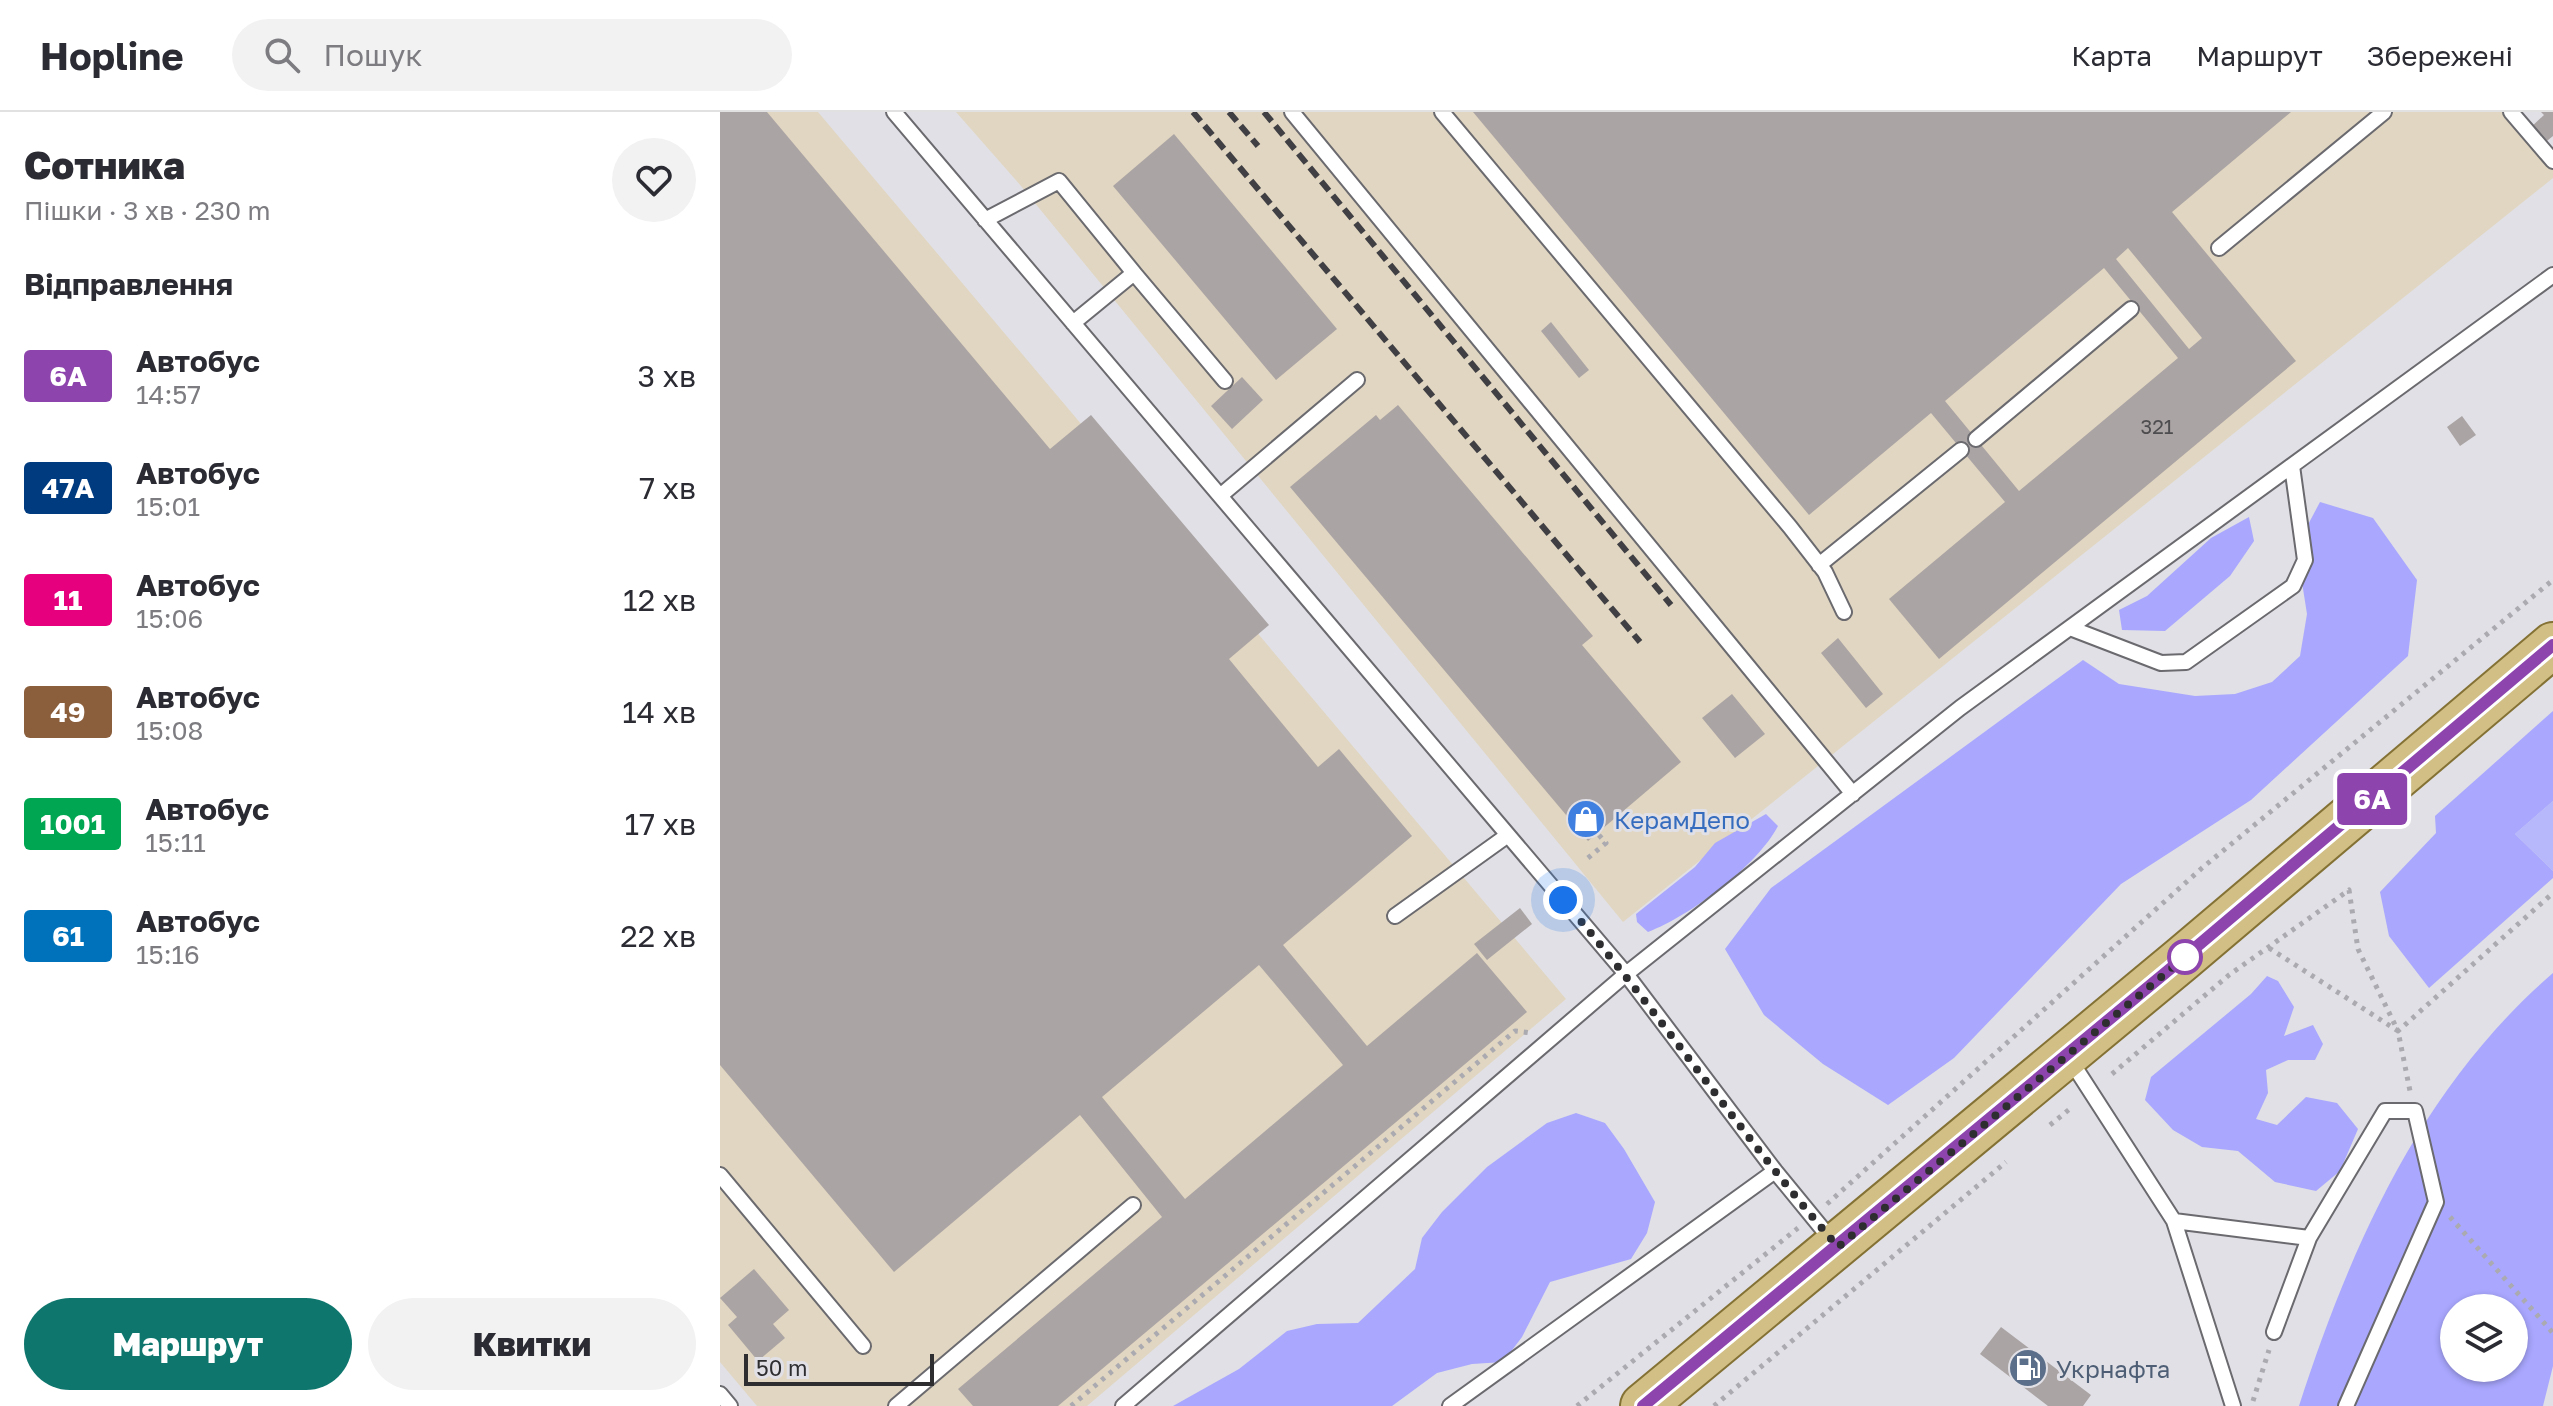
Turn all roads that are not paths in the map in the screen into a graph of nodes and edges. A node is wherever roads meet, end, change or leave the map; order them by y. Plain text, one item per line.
1 (894, 112) edge
2 (1292, 112) edge
3 (1442, 112) edge
4 (2384, 112) edge
5 (2511, 112) edge
6 (2553, 161) edge
7 (985, 220) junction
8 (2219, 248) dead end
9 (1134, 273) junction
10 (2553, 275) edge
11 (2131, 309) dead end
12 (1073, 323) junction
13 (1357, 380) dead end
14 (1225, 381) dead end
15 (1976, 439) dead end
16 (1961, 450) dead end
17 (2292, 466) junction
18 (1220, 496) junction
19 (1819, 565) junction
20 (1844, 612) dead end
21 (2070, 628) junction
22 (2553, 645) edge
23 (1853, 794) junction
24 (1508, 835) junction
25 (1395, 916) dead end
26 (1626, 974) junction
27 (2067, 1055) junction
28 (1775, 1171) junction
29 (720, 1175) edge
30 (1133, 1205) dead end
31 (2174, 1221) junction
32 (1825, 1232) junction
33 (2309, 1238) junction
34 (2274, 1332) road end
35 (863, 1346) dead end
36 (720, 1394) edge
37 (730, 1406) edge
38 (896, 1406) edge
39 (1123, 1406) edge
40 (1450, 1406) edge
41 (1643, 1406) edge
42 (2233, 1406) edge
43 (2346, 1406) edge

1 - 7 lane
2 - 23 lane
3 - 19 lane
4 - 8 lane
5 - 6 lane
7 - 9 lane
7 - 12 lane
9 - 12 lane
9 - 14 lane
10 - 17 lane
11 - 15 lane
12 - 18 lane
13 - 18 lane
16 - 19 lane
17 - 21 lane
17 - 21 lane
18 - 24 lane
19 - 20 lane
21 - 23 lane
22 - 27 main road
23 - 26 lane
24 - 25 lane
24 - 26 lane
26 - 28 lane
26 - 39 lane
27 - 31 lane
27 - 32 main road
28 - 32 lane
28 - 40 lane
29 - 35 lane
30 - 38 lane
31 - 33 lane
31 - 42 lane
32 - 41 main road
33 - 34 lane
33 - 43 lane
36 - 37 lane

